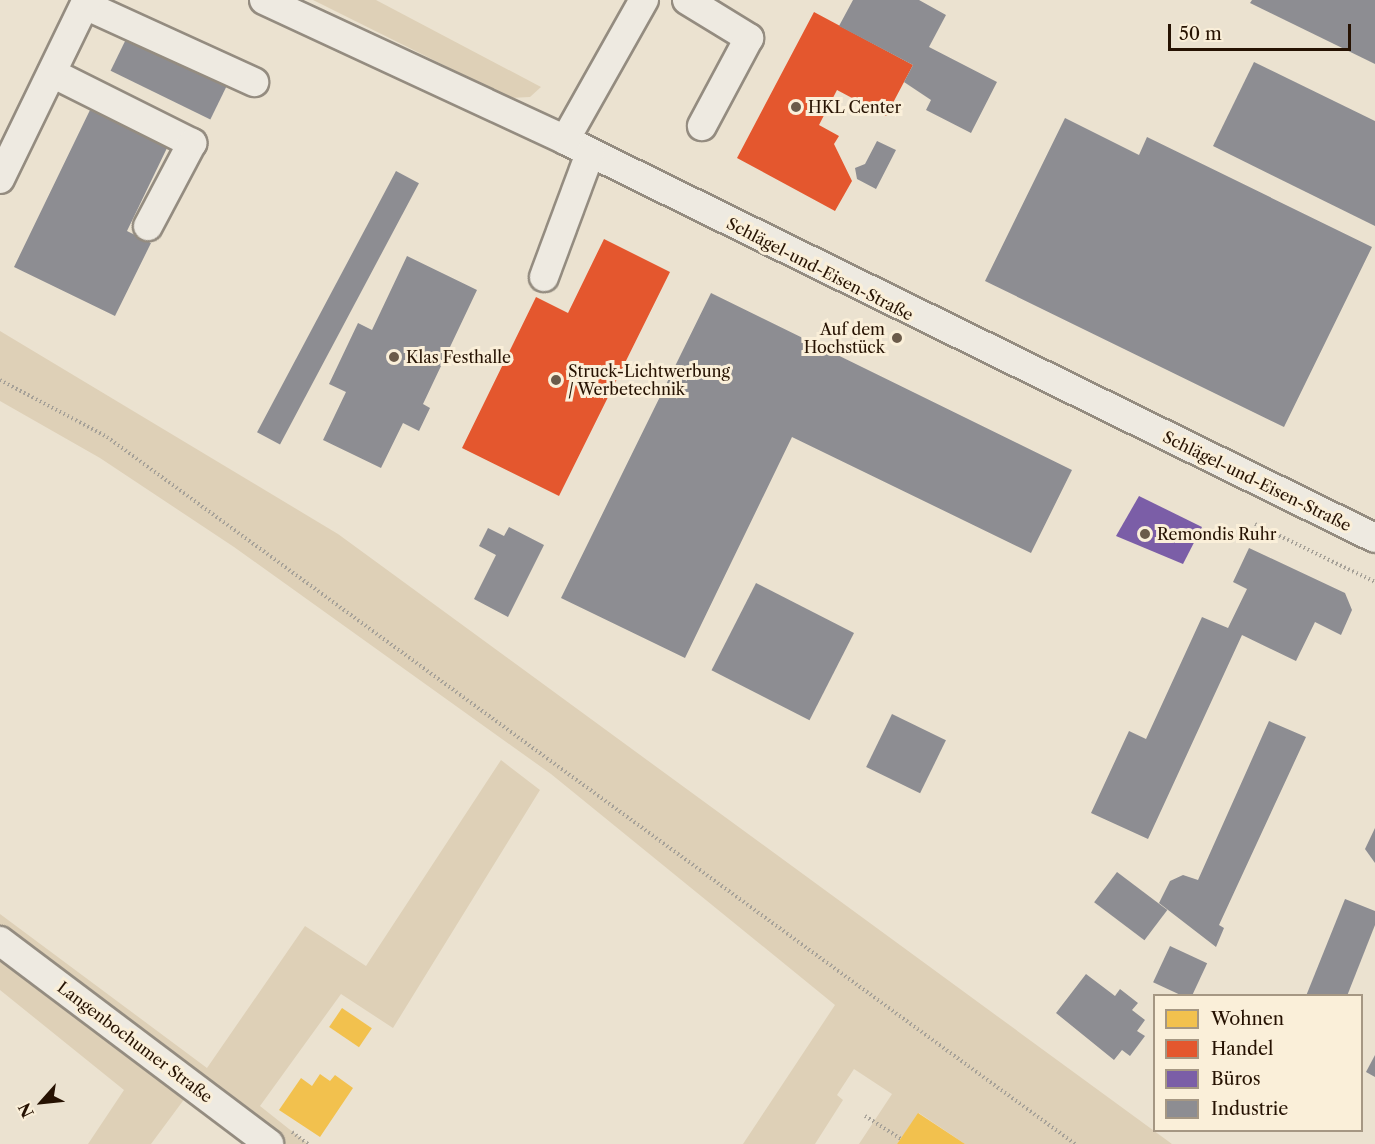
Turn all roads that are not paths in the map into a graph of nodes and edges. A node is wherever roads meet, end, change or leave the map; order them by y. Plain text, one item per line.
1 (264, 0) edge
2 (644, 0) edge
3 (687, 0) edge
4 (86, 2) edge
5 (52, 73) junction
6 (254, 82) dead end
7 (702, 126) dead end
8 (565, 140) junction
9 (590, 153) junction
10 (0, 179) edge
11 (148, 226) dead end
12 (544, 277) dead end
13 (1375, 538) edge
14 (0, 941) edge
15 (268, 1144) edge

1 - 8 street, Schlägel-und-Eisen-Straße
2 - 8 street
3 - 7 street
4 - 5 street
4 - 6 street
5 - 10 street
5 - 11 street
8 - 9 street, Schlägel-und-Eisen-Straße
9 - 12 street
9 - 13 street, Schlägel-und-Eisen-Straße
14 - 15 street, Langenbochumer Straße

